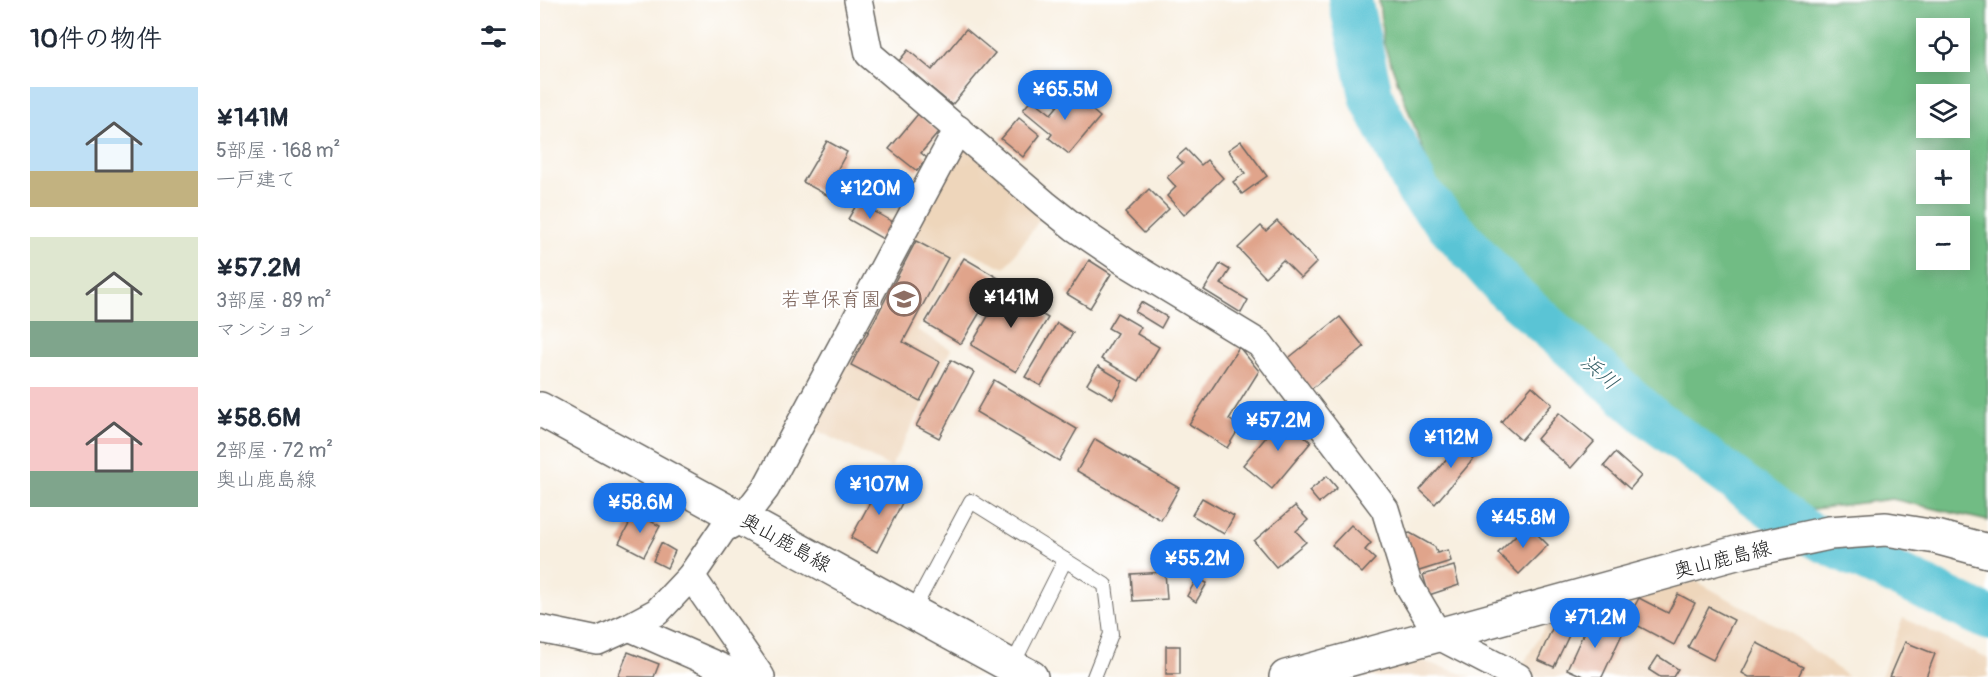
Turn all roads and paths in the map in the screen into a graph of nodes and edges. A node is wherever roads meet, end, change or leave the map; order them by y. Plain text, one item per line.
1 (858, 0) edge
2 (958, 129) junction
3 (540, 409) edge
4 (743, 518) junction
5 (1988, 551) edge
6 (1065, 560) junction
7 (691, 576) junction
8 (912, 612) junction
9 (629, 627) junction
10 (540, 629) edge
11 (1439, 636) junction
12 (1022, 672) edge
13 (743, 677) edge
14 (761, 677) edge
15 (1094, 677) edge
16 (1286, 677) edge
17 (1518, 677) edge

1 - 2 street
2 - 4 street
2 - 11 street
3 - 4 main road, 奥山鹿島線
4 - 7 street
4 - 8 main road, 奥山鹿島線
5 - 11 main road, 奥山鹿島線
6 - 8 lane
6 - 12 lane
6 - 15 lane
7 - 9 street
7 - 14 street
8 - 12 main road, 奥山鹿島線
9 - 10 street
9 - 13 street
11 - 16 main road, 奥山鹿島線
11 - 17 street

